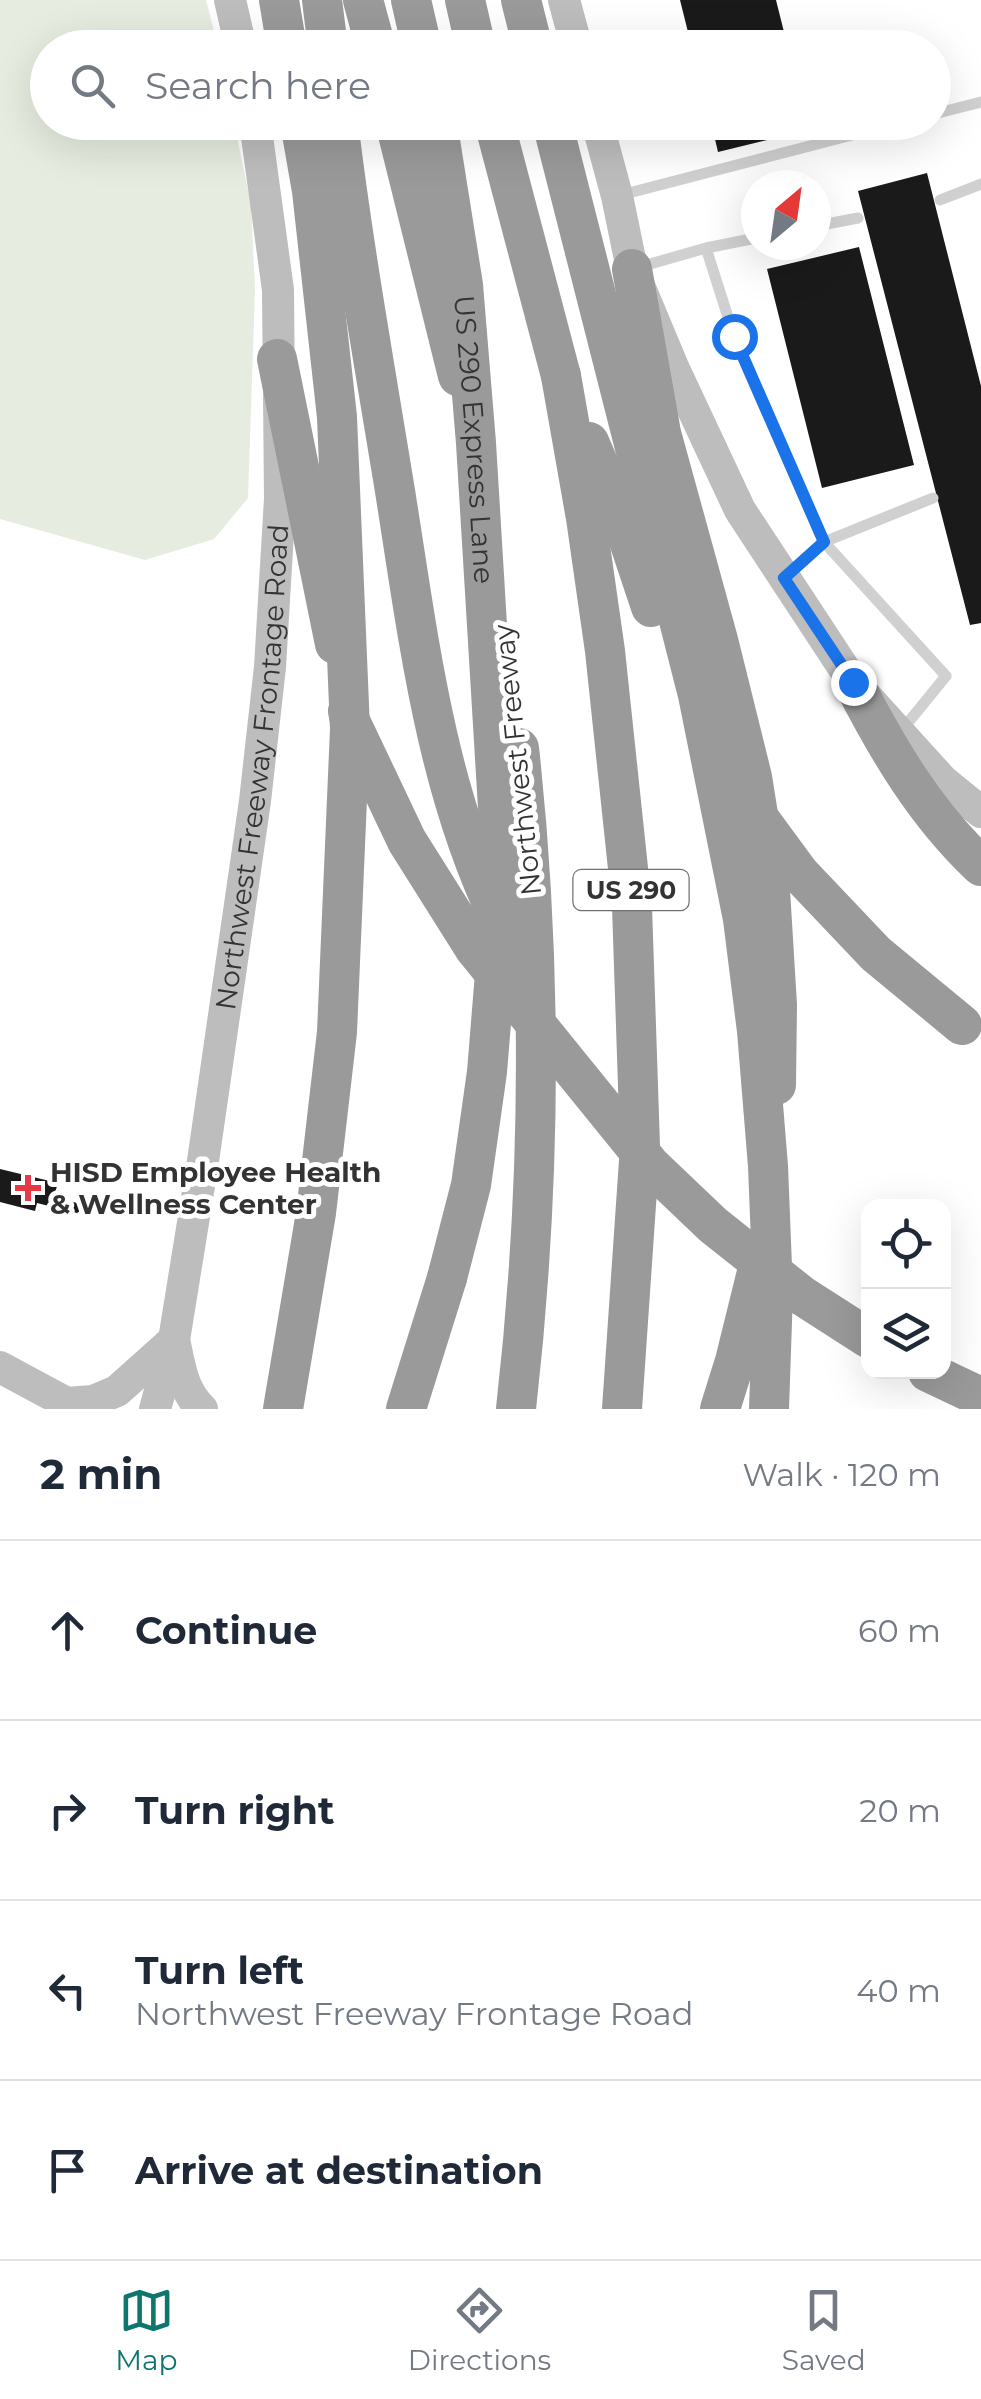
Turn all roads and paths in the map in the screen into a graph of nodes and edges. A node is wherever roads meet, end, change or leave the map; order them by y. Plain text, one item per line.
1 (230, 0) edge
2 (279, 0) edge
3 (322, 0) edge
4 (364, 0) edge
5 (411, 0) edge
6 (465, 0) edge
7 (521, 0) edge
8 (564, 0) edge
9 (236, 30) edge
10 (284, 30) edge
11 (326, 30) edge
12 (372, 30) edge
13 (418, 30) edge
14 (472, 30) edge
15 (528, 30) edge
16 (572, 30) edge
17 (981, 102) edge
18 (951, 110) edge
19 (257, 140) edge
20 (303, 140) edge
21 (341, 140) edge
22 (399, 140) edge
23 (440, 140) edge
24 (499, 140) edge
25 (557, 140) edge
26 (602, 140) edge
27 (833, 140) edge
28 (981, 184) edge
29 (617, 196) junction
30 (940, 200) dead end
31 (858, 218) dead end
32 (831, 223) edge
33 (741, 241) edge
34 (706, 248) junction
35 (632, 269) junction
36 (277, 359) junction
37 (561, 376) junction
38 (933, 498) dead end
39 (824, 542) junction
40 (784, 578) junction
41 (853, 682) junction
42 (899, 733) junction
43 (981, 812) edge
44 (981, 866) edge
45 (981, 1037) edge
46 (589, 1090) junction
47 (861, 1334) edge
48 (174, 1340) junction
49 (0, 1367) edge
50 (943, 1379) edge
51 (981, 1397) edge
52 (72, 1406) edge
53 (156, 1409) edge
54 (202, 1409) edge
55 (284, 1409) edge
56 (406, 1409) edge
57 (516, 1409) edge
58 (622, 1409) edge
59 (720, 1409) edge
60 (770, 1409) edge

1 - 9 main road
2 - 10 highway
3 - 11 highway
4 - 12 highway
5 - 13 highway
6 - 14 highway
7 - 15 highway
8 - 16 main road
17 - 18 lane
19 - 36 main road, Northwest Freeway Frontage Road
20 - 55 highway, bridge
21 - 46 highway
22 - 57 highway, Northwest Freeway, bridge
23 - 56 highway, US 290 Express Lane, bridge
24 - 37 highway, US 290
25 - 60 highway, bridge
26 - 29 main road
27 - 29 lane
28 - 30 lane
29 - 35 main road
31 - 32 lane
33 - 34 lane
34 - 35 lane
34 - 39 lane
35 - 40 main road
35 - 59 highway, bridge
36 - 46 highway
36 - 48 main road, Northwest Freeway Frontage Road
37 - 45 highway, bridge
37 - 58 highway, US 290, bridge
38 - 39 lane
39 - 40 lane
39 - 42 lane
40 - 41 main road
41 - 42 main road
41 - 44 highway
42 - 43 main road
46 - 47 highway
48 - 52 main road
48 - 53 main road, Northwest Freeway Frontage Road
48 - 54 main road
49 - 52 main road
50 - 51 highway

